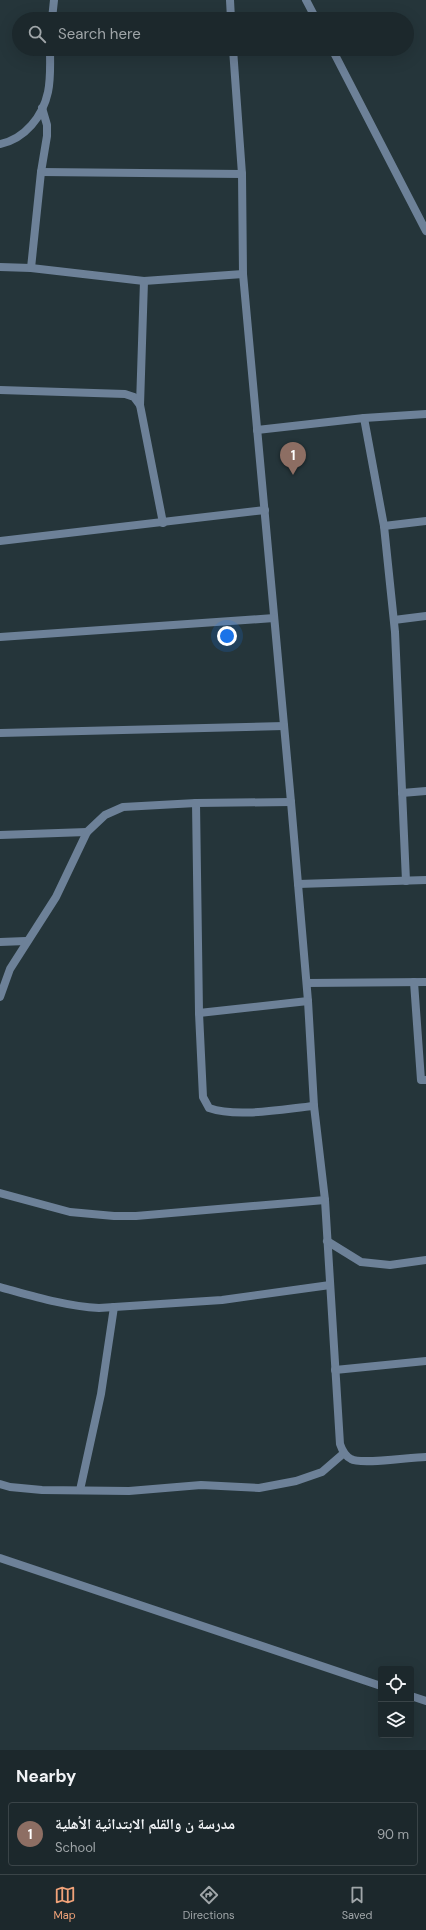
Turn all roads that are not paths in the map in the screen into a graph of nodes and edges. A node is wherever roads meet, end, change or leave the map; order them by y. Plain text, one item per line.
1 (54, 0) edge
2 (230, 0) edge
3 (306, 0) edge
4 (53, 12) edge
5 (231, 12) edge
6 (312, 12) edge
7 (50, 56) edge
8 (234, 56) edge
9 (336, 56) edge
10 (42, 108) junction
11 (0, 144) edge
12 (41, 172) junction
13 (242, 174) junction
14 (426, 231) edge
15 (0, 267) edge
16 (31, 268) junction
17 (243, 274) junction
18 (144, 280) junction
19 (0, 390) edge
20 (140, 405) junction
21 (426, 414) edge
22 (364, 418) junction
23 (257, 430) junction
24 (264, 510) junction
25 (426, 521) edge
26 (163, 523) junction
27 (384, 526) junction
28 (0, 541) edge
29 (426, 616) edge
30 (274, 618) junction
31 (394, 620) junction
32 (0, 637) edge
33 (284, 726) junction
34 (0, 733) edge
35 (426, 791) edge
36 (402, 793) junction
37 (291, 802) junction
38 (196, 803) junction
39 (87, 832) junction
40 (0, 835) edge
41 (426, 880) edge
42 (406, 881) junction
43 (298, 884) junction
44 (26, 941) junction
45 (0, 942) edge
46 (414, 982) junction
47 (426, 982) edge
48 (307, 983) junction
49 (0, 997) edge
50 (308, 1001) junction
51 (199, 1013) junction
52 (426, 1080) edge
53 (314, 1106) junction
54 (0, 1193) edge
55 (325, 1200) junction
56 (327, 1241) junction
57 (426, 1260) edge
58 (330, 1285) junction
59 (0, 1287) edge
60 (114, 1307) junction
61 (426, 1362) edge
62 (335, 1370) junction
63 (344, 1453) junction
64 (426, 1457) edge
65 (0, 1484) edge
66 (80, 1490) junction
67 (0, 1558) edge
68 (378, 1685) edge
69 (414, 1697) edge
70 (426, 1701) edge

1 - 4 street
2 - 5 street
3 - 6 street
7 - 10 street
8 - 13 street
9 - 14 street
10 - 11 street
10 - 12 street
12 - 13 street
12 - 16 street
13 - 17 street
15 - 16 street
16 - 18 street
17 - 18 street
17 - 23 street
18 - 20 street
19 - 20 street
20 - 26 street
21 - 22 street
22 - 23 street
22 - 27 street
23 - 24 street
24 - 26 street
24 - 30 street
25 - 27 street
26 - 28 street
27 - 31 street
29 - 31 street
30 - 32 street
30 - 33 street
31 - 36 street
33 - 34 street
33 - 37 street
35 - 36 street
36 - 42 street
37 - 38 street
37 - 43 street
38 - 39 street
38 - 51 street
39 - 40 street
39 - 44 street
41 - 42 street
42 - 43 street
43 - 48 street
44 - 45 street
44 - 49 street
46 - 47 street
46 - 48 street
46 - 52 street
48 - 50 street
50 - 51 street
50 - 53 street
51 - 53 street
53 - 55 street
54 - 55 street
55 - 56 street
56 - 57 street
56 - 58 street
58 - 60 street
58 - 62 street
59 - 60 street
60 - 66 street
61 - 62 street
62 - 63 street
63 - 64 street
63 - 66 street
65 - 66 street
67 - 68 street
69 - 70 street

